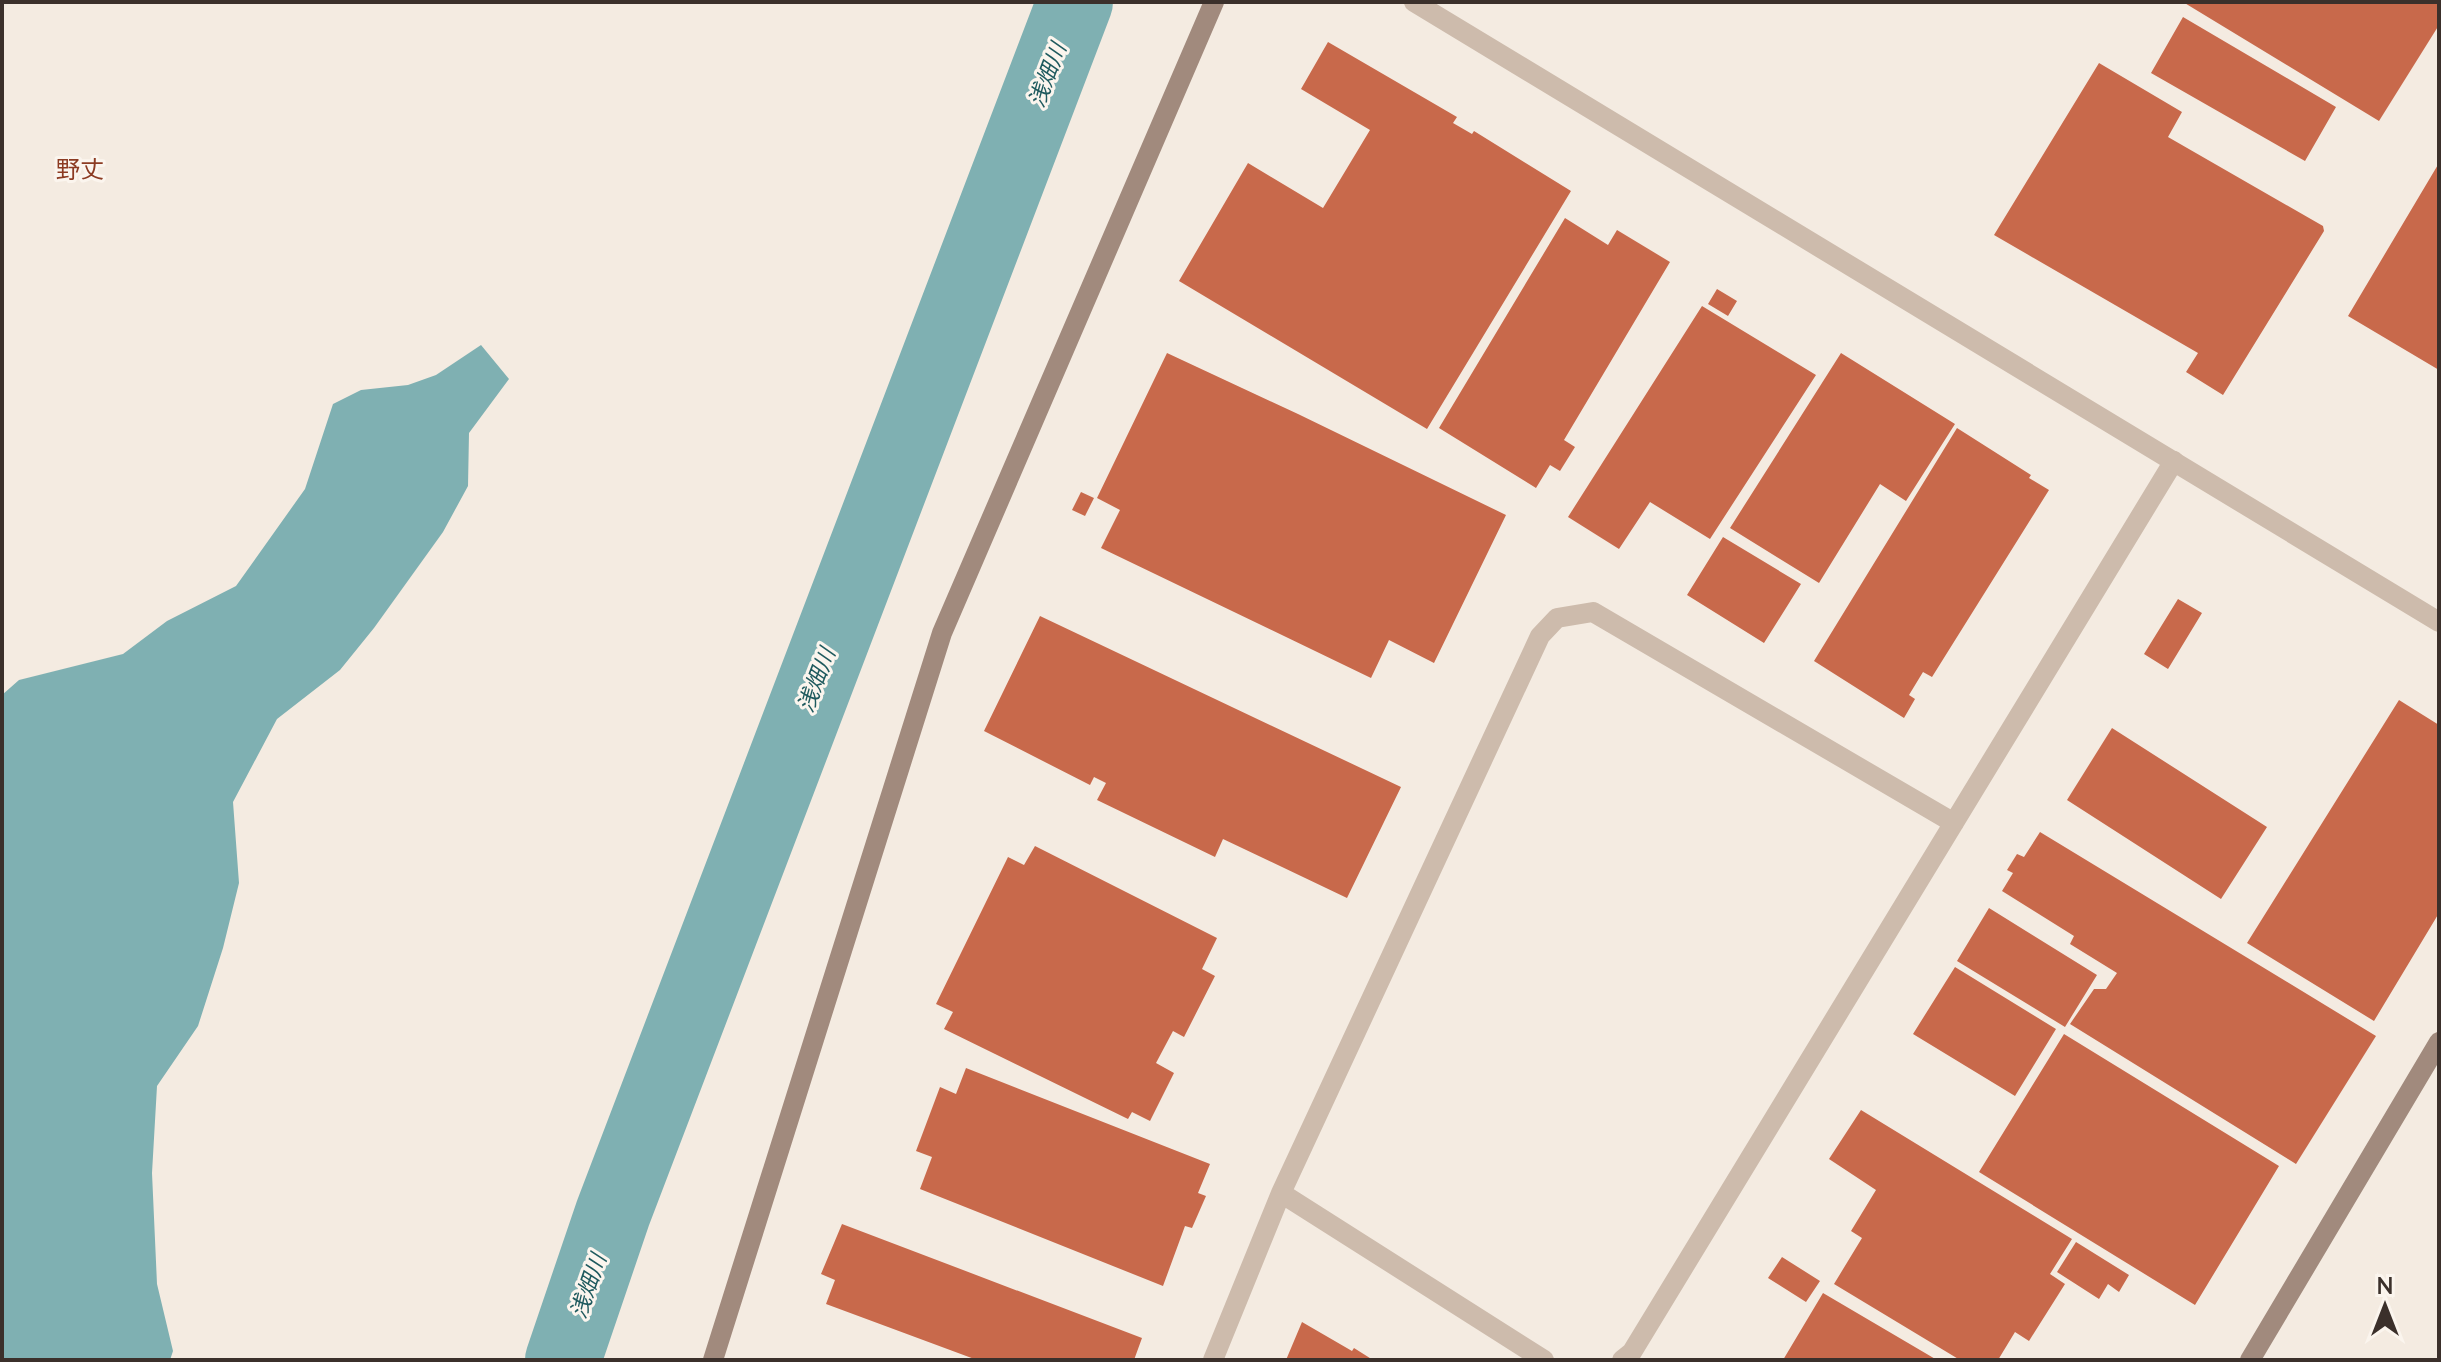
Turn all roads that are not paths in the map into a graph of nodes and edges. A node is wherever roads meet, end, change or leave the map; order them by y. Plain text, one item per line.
1 (1214, 2) edge
2 (1414, 2) edge
3 (2174, 461) junction
4 (2439, 622) edge
5 (1954, 823) junction
6 (2439, 1042) edge
7 (1281, 1193) junction
8 (713, 1360) edge
9 (1213, 1360) edge
10 (1544, 1360) edge
11 (1622, 1360) edge
12 (2250, 1360) edge

1 - 8 street
2 - 3 street
3 - 4 street
3 - 5 street
5 - 7 street
5 - 11 street
6 - 12 street
7 - 9 street
7 - 10 street

